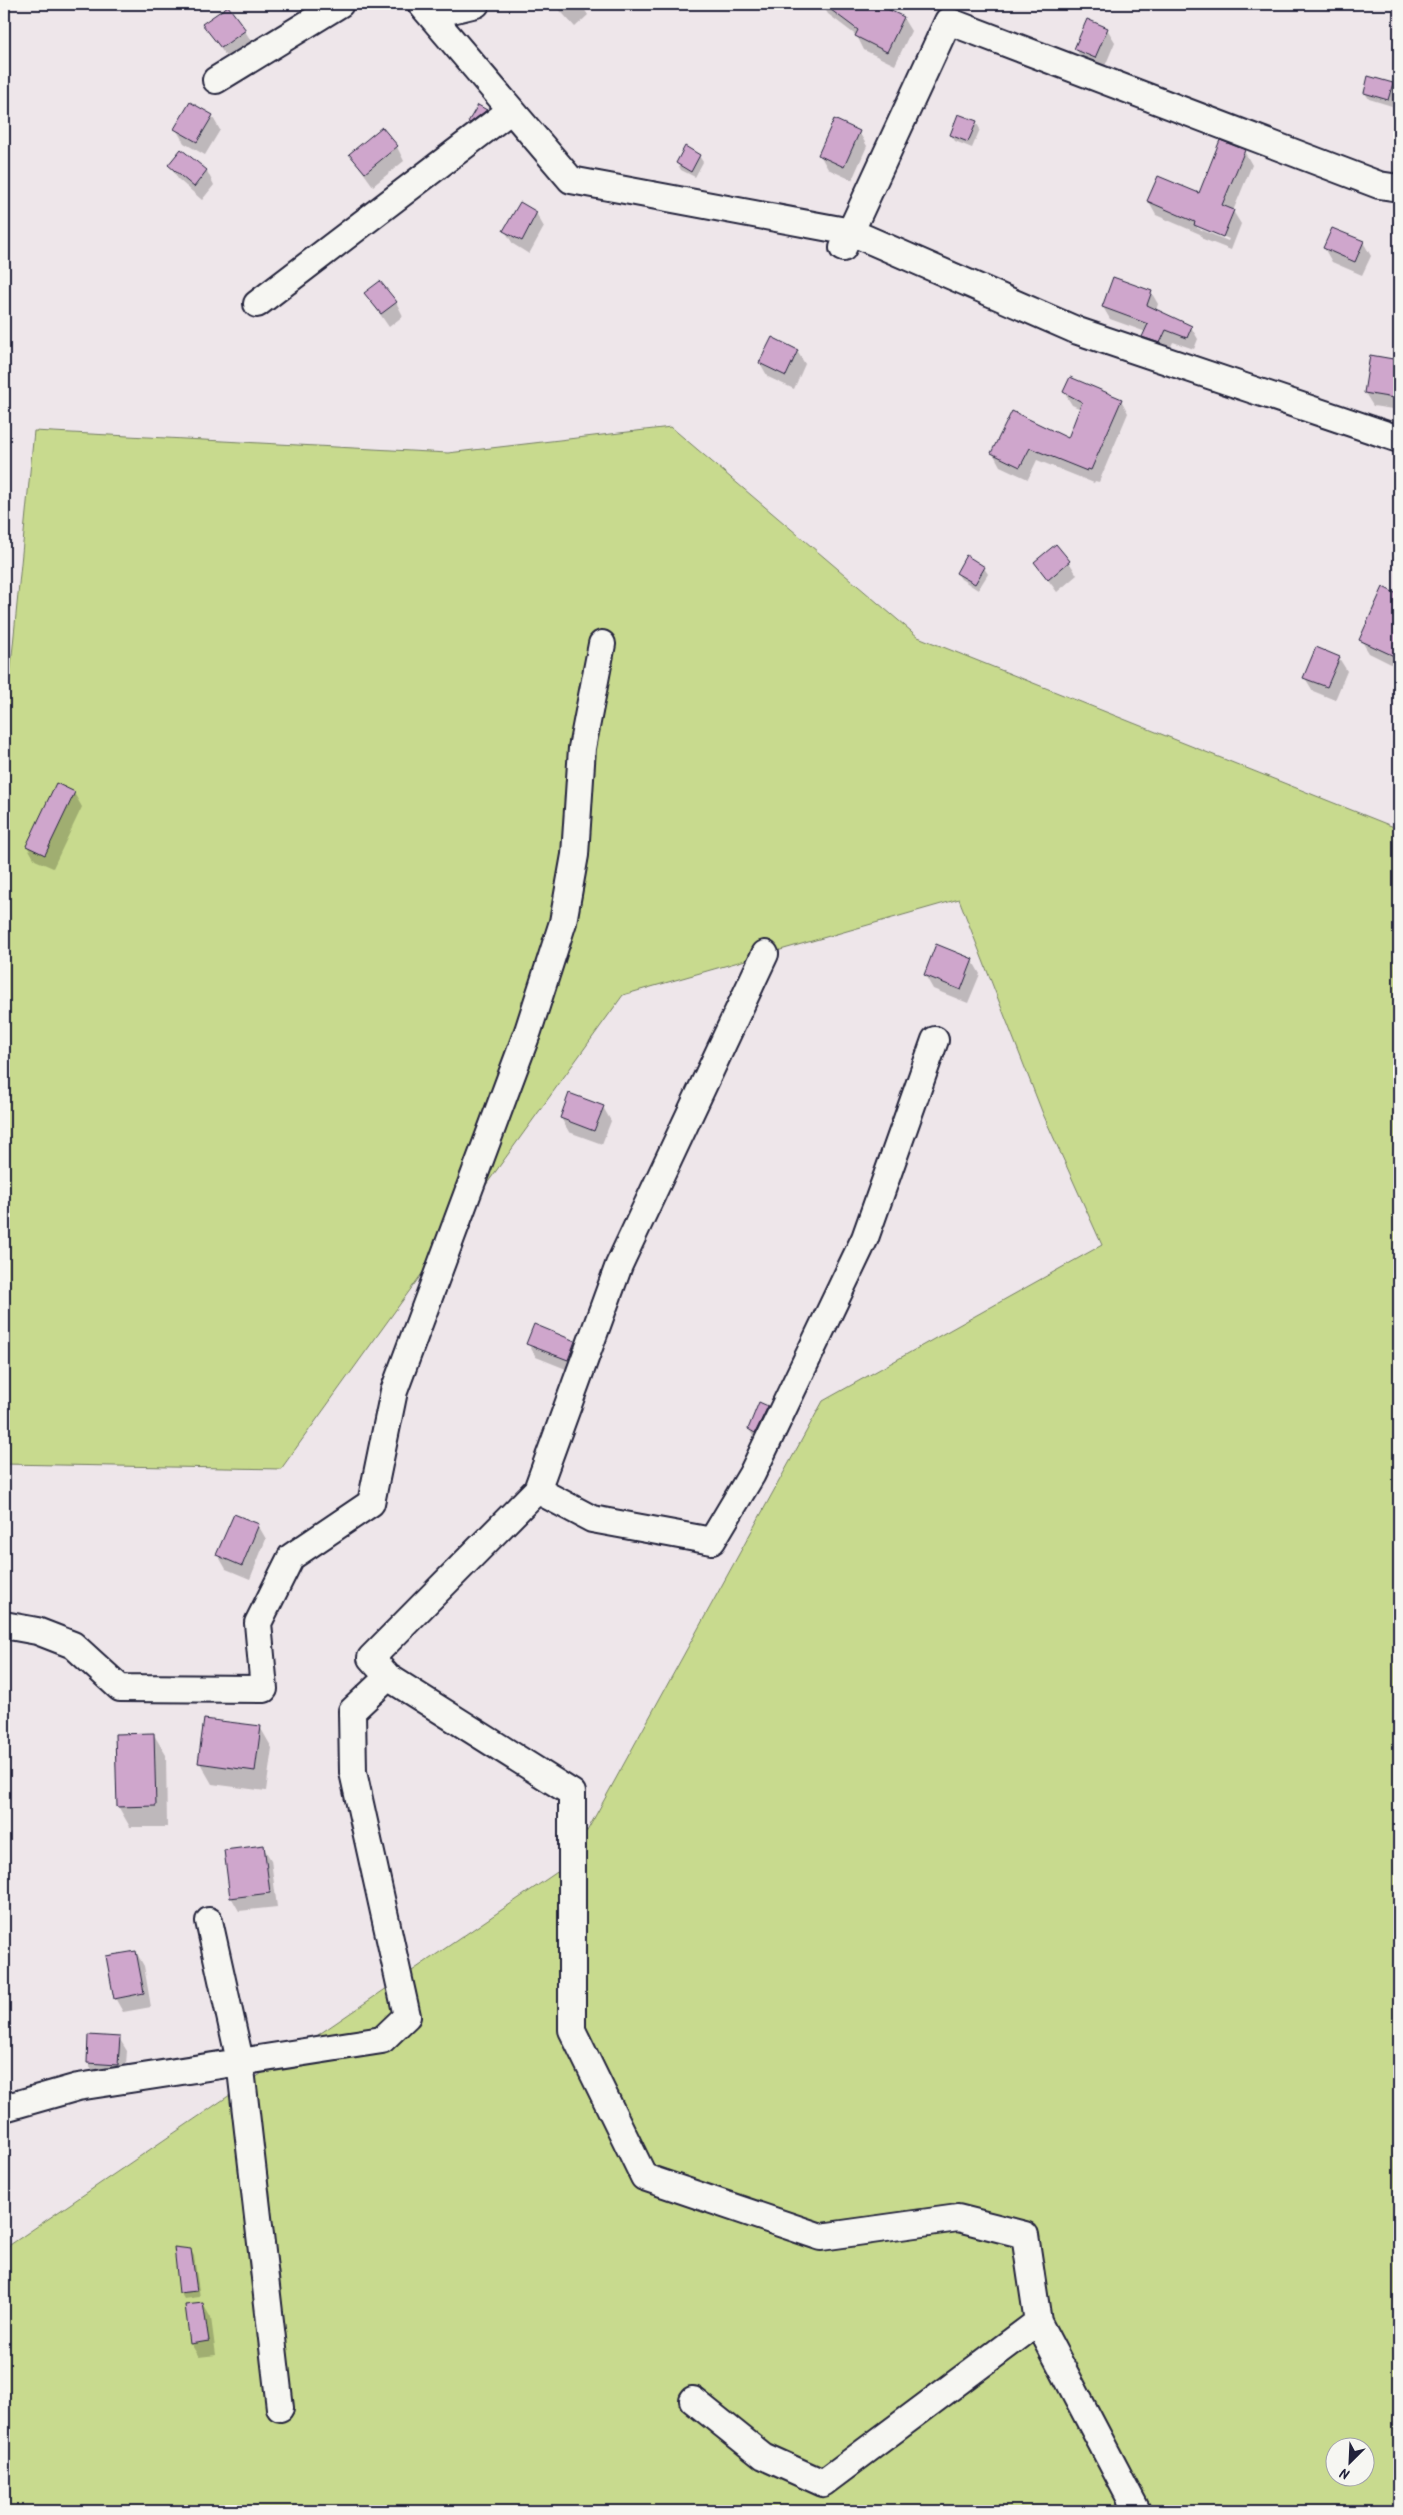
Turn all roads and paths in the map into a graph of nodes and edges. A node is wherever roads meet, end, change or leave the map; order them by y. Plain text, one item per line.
1 (340, 4) edge
2 (476, 4) edge
3 (426, 10) edge
4 (216, 80) dead end
5 (511, 110) junction
6 (1399, 188) edge
7 (846, 240) junction
8 (257, 304) dead end
9 (1399, 439) edge
10 (602, 644) dead end
11 (765, 954) dead end
12 (935, 1040) dead end
13 (537, 1490) junction
14 (4, 1624) edge
15 (388, 1676) junction
16 (208, 1921) dead end
17 (240, 2061) junction
18 (4, 2108) edge
19 (1038, 2322) junction
20 (693, 2400) dead end
21 (280, 2408) dead end
22 (1137, 2511) edge

1 - 4 street
2 - 3 street
3 - 5 street
5 - 7 street
5 - 8 street
6 - 7 street
7 - 9 street
10 - 14 street
11 - 13 street
12 - 13 street
13 - 15 street
15 - 17 street
15 - 19 street
16 - 17 street
17 - 18 street
17 - 21 street
19 - 20 street
19 - 22 street

